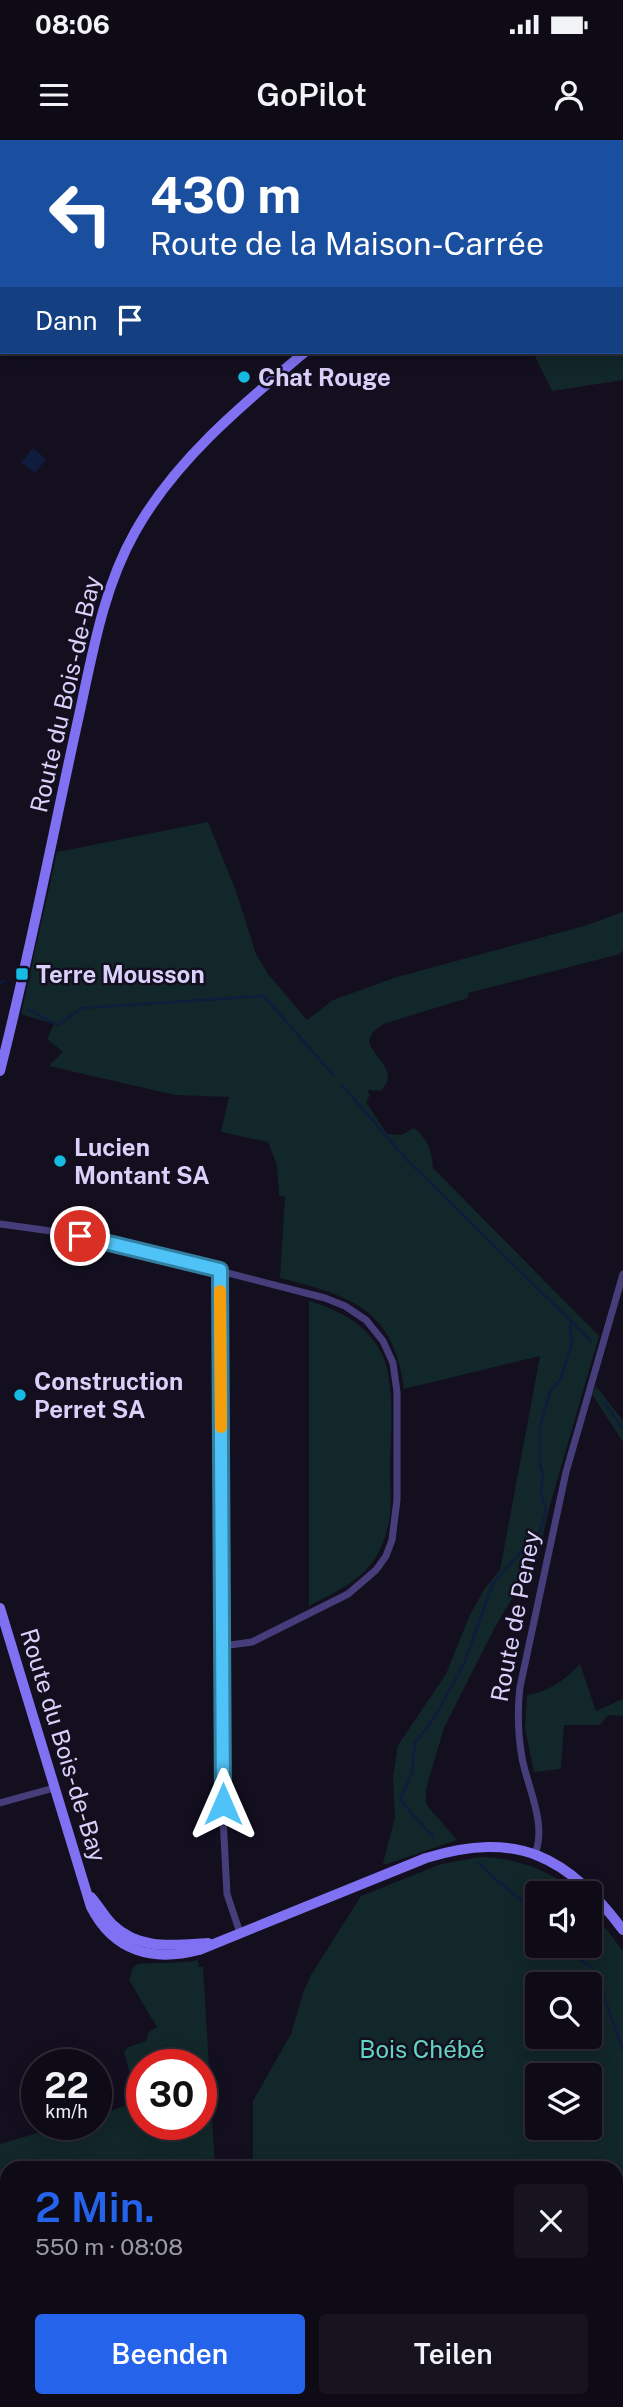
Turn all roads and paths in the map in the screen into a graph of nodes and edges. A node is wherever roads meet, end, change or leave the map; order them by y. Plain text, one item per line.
1 (303, 354) edge
2 (0, 1071) edge
3 (0, 1224) edge
4 (220, 1270) junction
5 (623, 1274) edge
6 (0, 1608) edge
7 (223, 1646) junction
8 (54, 1788) junction
9 (0, 1803) edge
10 (535, 1854) junction
11 (623, 1930) edge
12 (240, 1933) junction

1 - 2 main road, Route du Bois-de-Bay
3 - 4 street
4 - 7 street
4 - 7 street
5 - 10 street, Route de Peney
6 - 8 main road, Route du Bois-de-Bay
7 - 12 street
8 - 9 street
8 - 12 main road, Route du Bois-de-Bay
10 - 11 main road
10 - 12 main road, Route du Bois-de-Bay

